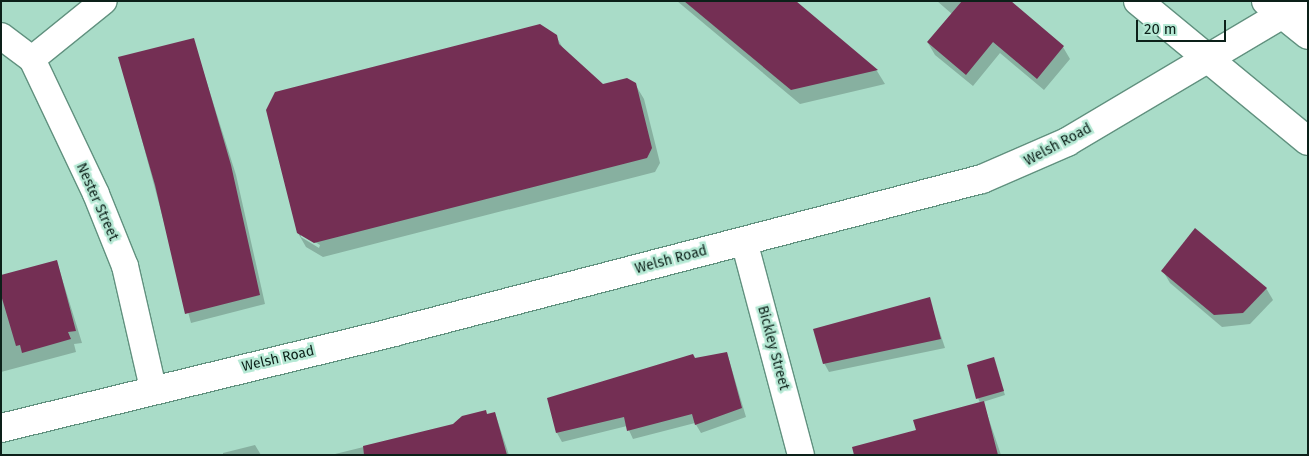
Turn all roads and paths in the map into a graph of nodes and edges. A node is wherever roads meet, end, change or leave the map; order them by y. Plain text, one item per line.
1 (104, 1) edge
2 (1138, 1) edge
3 (1284, 6) edge
4 (1, 36) edge
5 (1308, 36) edge
6 (1207, 58) junction
7 (32, 59) junction
8 (1308, 141) edge
9 (744, 241) junction
10 (152, 388) junction
11 (1, 428) edge
12 (801, 455) edge

1 - 7 street
2 - 6 main road
3 - 5 main road
3 - 6 main road, Welsh Road
4 - 7 street, Nester Street
6 - 8 main road
6 - 9 main road, Welsh Road
7 - 10 street, Nester Street
9 - 10 main road, Welsh Road
9 - 12 street, Bickley Street
10 - 11 main road, Welsh Road

